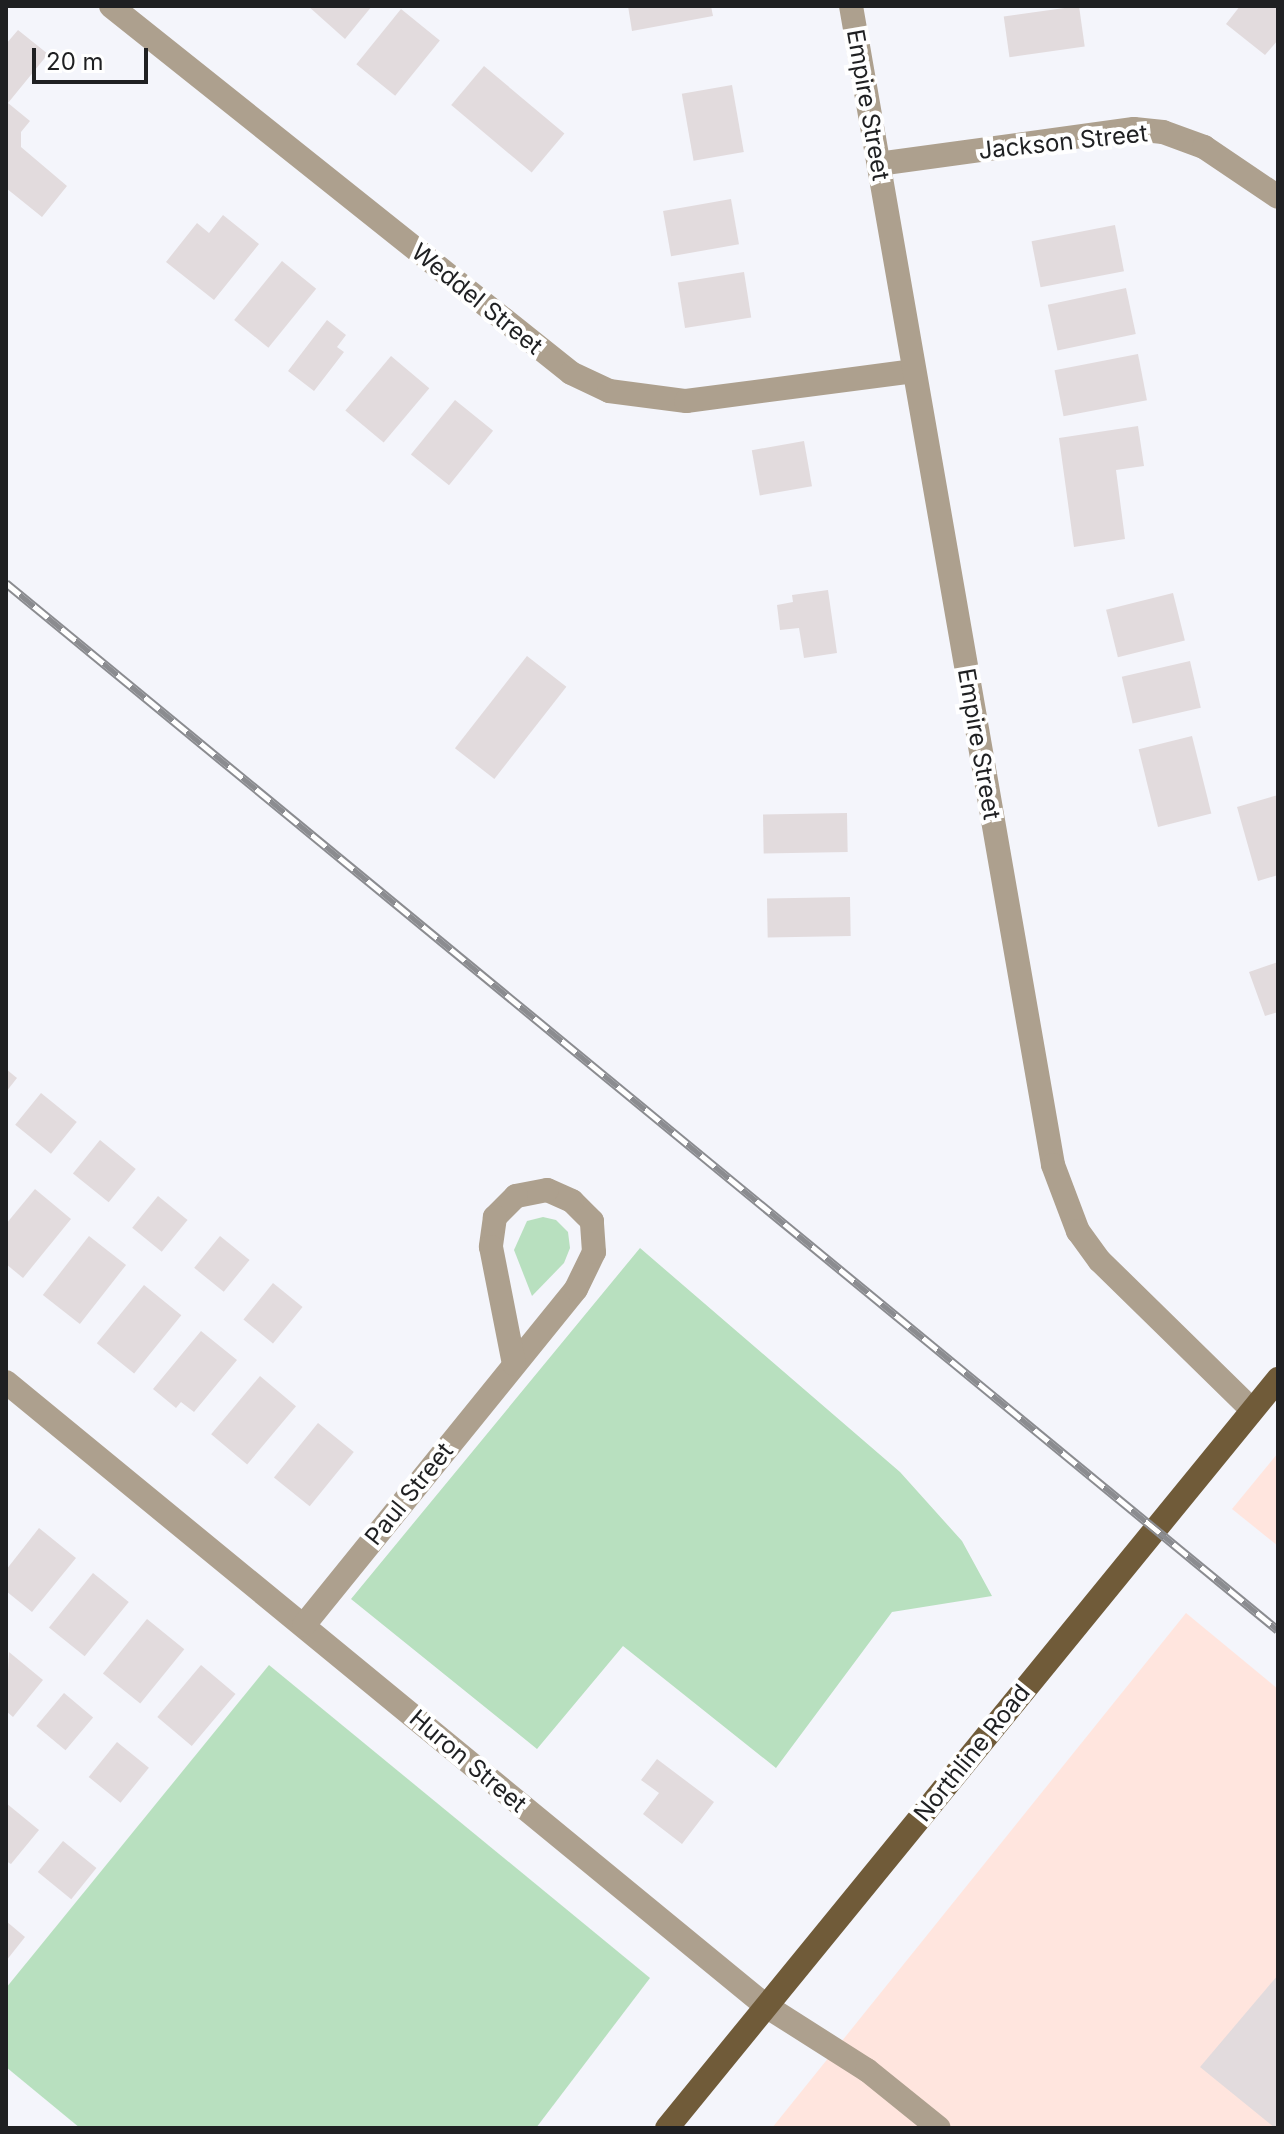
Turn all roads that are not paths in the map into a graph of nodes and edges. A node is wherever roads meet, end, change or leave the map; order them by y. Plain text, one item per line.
1 (111, 6) edge
2 (851, 6) edge
3 (878, 164) junction
4 (1278, 197) edge
5 (914, 371) junction
6 (514, 1364) junction
7 (1278, 1379) edge
8 (6, 1382) edge
9 (1252, 1410) junction
10 (304, 1625) junction
11 (766, 2006) junction
12 (667, 2128) edge
13 (939, 2128) edge

1 - 5 street, Weddel Street
2 - 3 street, Empire Street
3 - 4 street, Jackson Street
3 - 5 street, Empire Street
5 - 9 street, Empire Street
6 - 6 street, Paul Street
6 - 10 street, Paul Street
7 - 9 main road, Northline Road
8 - 10 street, Huron Street
9 - 11 main road, Northline Road
10 - 11 street, Huron Street
11 - 12 main road, Northline Road
11 - 13 street, Huron Street

